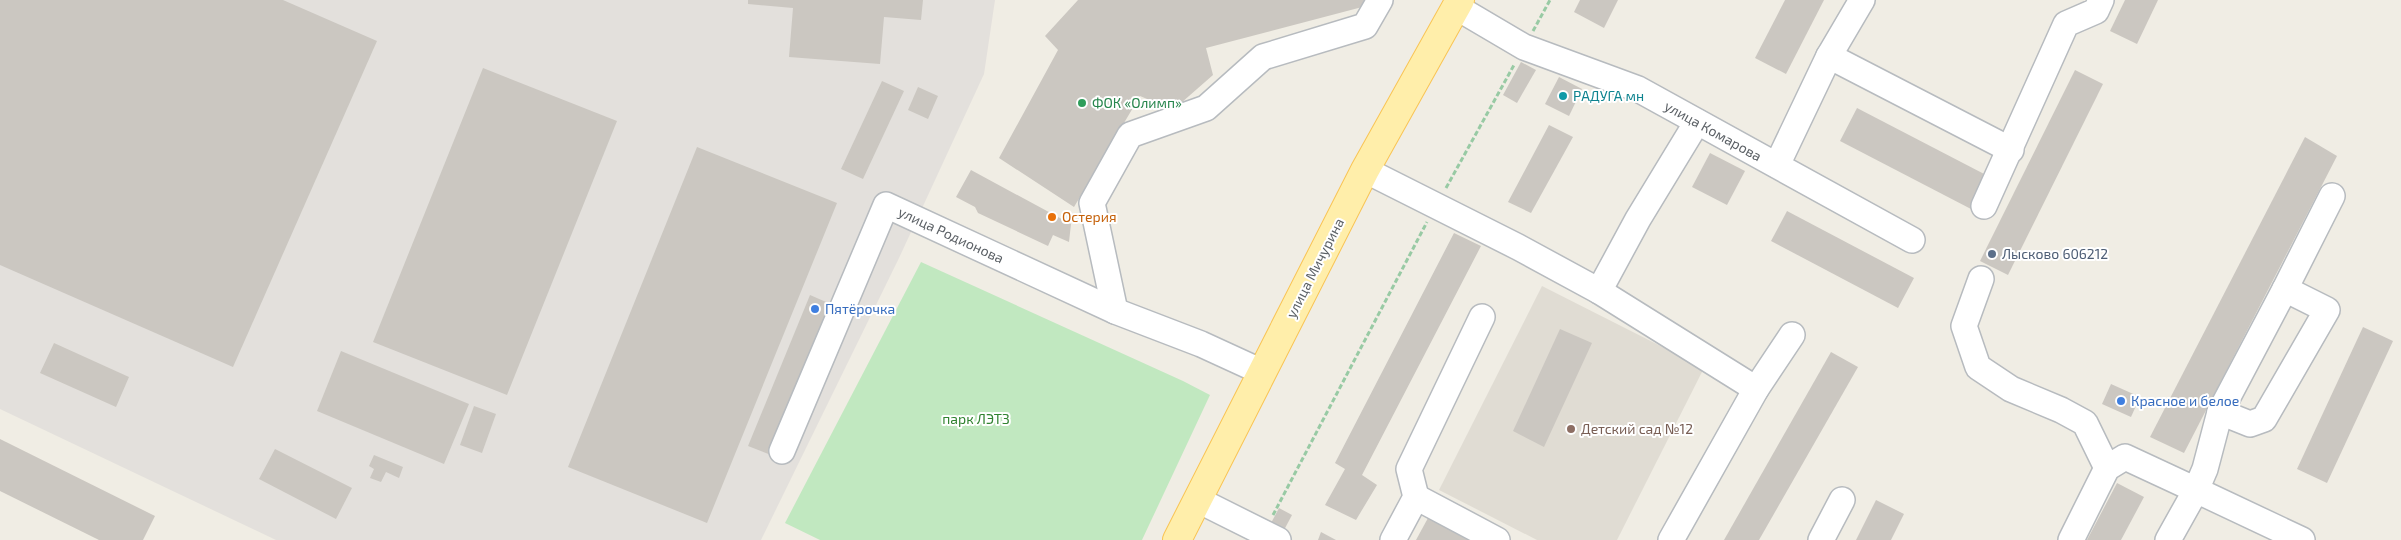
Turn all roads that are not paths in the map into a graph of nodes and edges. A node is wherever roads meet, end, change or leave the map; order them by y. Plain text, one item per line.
1 (1380, 0) edge
2 (1862, 0) edge
3 (2102, 0) edge
4 (1458, 4) edge
5 (1829, 56) junction
6 (1697, 122) junction
7 (2010, 150) junction
8 (1777, 165) junction
9 (1365, 170) junction
10 (2332, 196) dead end
11 (1984, 206) dead end
12 (1912, 240) dead end
13 (1981, 279) dead end
14 (2286, 289) junction
15 (1599, 291) junction
16 (1115, 311) junction
17 (1482, 317) dead end
18 (1792, 335) dead end
19 (1262, 372) junction
20 (1756, 389) junction
21 (2220, 412) junction
22 (782, 451) dead end
23 (2107, 468) junction
24 (2196, 490) junction
25 (1416, 497) junction
26 (1198, 500) junction
27 (1842, 500) dead end
28 (1271, 536) edge
29 (1177, 540) edge
30 (1393, 540) edge
31 (1497, 540) edge
32 (1671, 540) edge
33 (1821, 540) edge
34 (2071, 540) edge
35 (2168, 540) edge
36 (2302, 540) edge

1 - 16 street
2 - 5 street
3 - 7 street
4 - 6 street, улица Комарова
4 - 9 main road, улица Мичурина
5 - 7 street
5 - 8 street
6 - 8 street, улица Комарова
6 - 15 street
7 - 11 street
8 - 12 street, улица Комарова
9 - 15 street
9 - 19 main road, улица Мичурина
10 - 14 street
13 - 23 street
14 - 21 street
14 - 21 street
15 - 20 street
16 - 19 street, улица Родионова
16 - 22 street, улица Родионова
17 - 25 street
18 - 20 street
19 - 26 main road, улица Мичурина
20 - 32 street
21 - 24 street
23 - 24 street
23 - 34 street
24 - 35 street
24 - 36 street
25 - 30 street
25 - 31 street
26 - 28 street
26 - 29 main road, улица Мичурина
27 - 33 street

